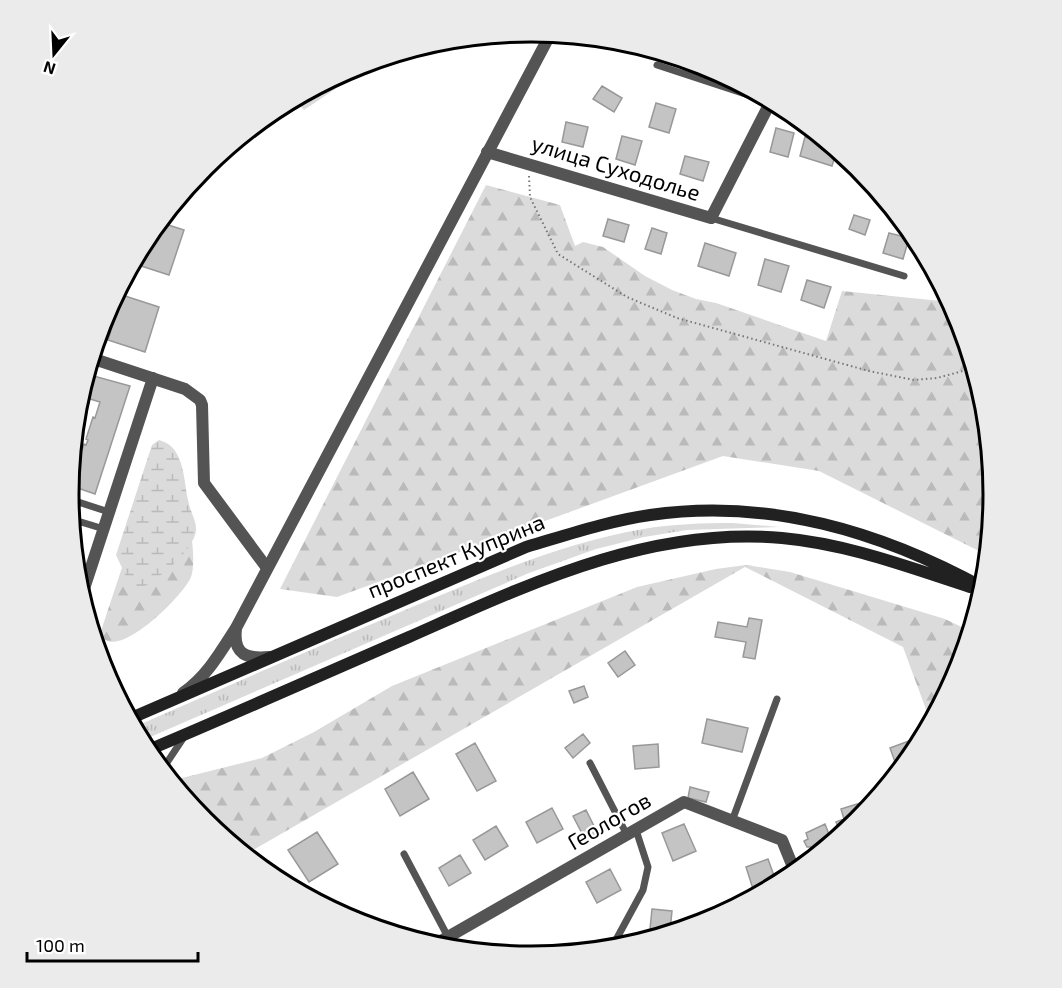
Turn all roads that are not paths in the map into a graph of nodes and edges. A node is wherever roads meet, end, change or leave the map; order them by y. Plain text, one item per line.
1 (546, 42) edge
2 (657, 65) dead end
3 (731, 89) edge
4 (770, 111) edge
5 (487, 152) junction
6 (711, 218) junction
7 (904, 276) dead end
8 (99, 361) edge
9 (153, 378) junction
10 (79, 502) edge
11 (109, 512) junction
12 (80, 522) edge
13 (104, 529) junction
14 (267, 568) junction
15 (87, 579) edge
16 (974, 584) edge
17 (973, 586) edge
18 (236, 628) junction
19 (269, 657) junction
20 (777, 699) dead end
21 (171, 701) junction
22 (138, 715) edge
23 (186, 734) junction
24 (156, 747) edge
25 (167, 762) edge
26 (590, 763) dead end
27 (732, 820) junction
28 (631, 832) junction
29 (404, 854) dead end
30 (791, 863) edge
31 (448, 937) joint
32 (617, 937) edge

1 - 5 street
2 - 3 lane
4 - 6 street, улица Суходолье
5 - 6 street, улица Суходолье
5 - 14 street
6 - 7 lane
8 - 9 street
9 - 11 street
9 - 14 street
10 - 11 lane
11 - 13 street
12 - 13 lane
13 - 15 street
14 - 18 street
16 - 19 main road, проспект Куприна
17 - 23 main road, проспект Куприна
18 - 19 street
18 - 21 street
19 - 21 main road, проспект Куприна
20 - 27 lane
21 - 22 main road, проспект Куприна
23 - 24 main road, проспект Куприна
23 - 25 lane
26 - 28 lane
27 - 28 street, Геологов
27 - 30 street, Геологов
28 - 31 street, Геологов
28 - 32 lane
29 - 31 lane

